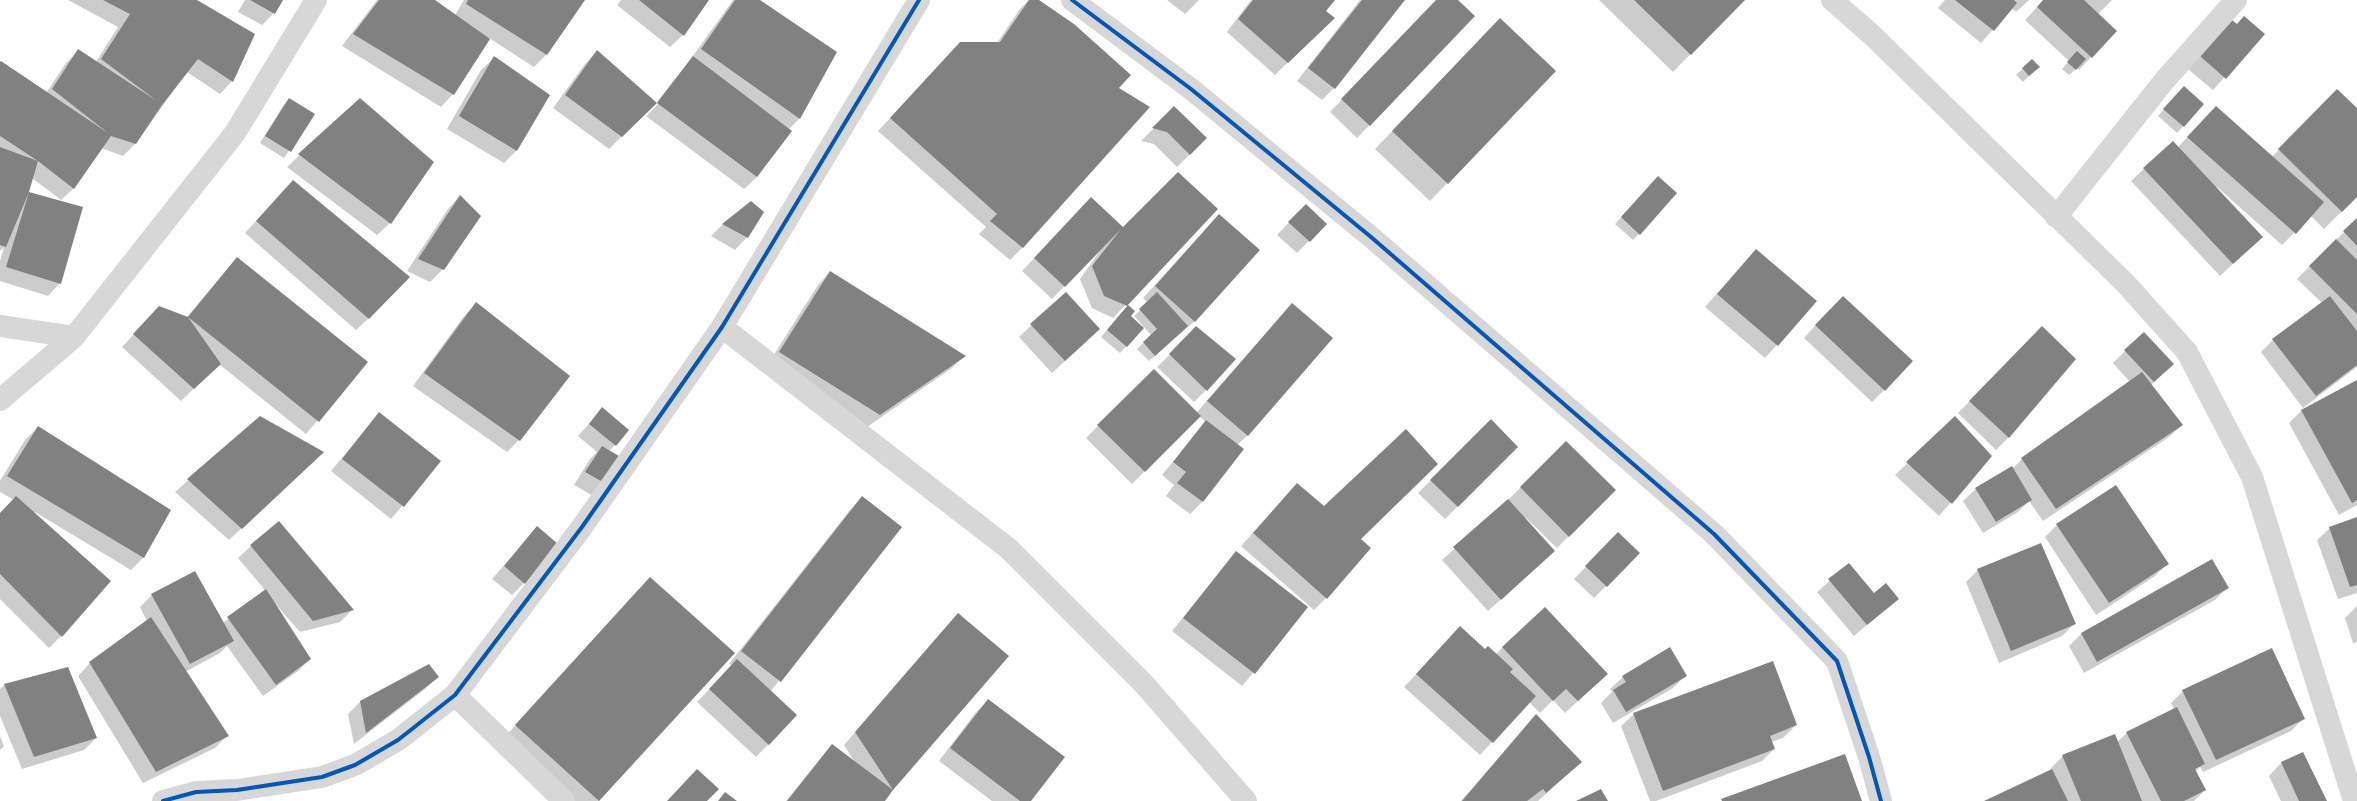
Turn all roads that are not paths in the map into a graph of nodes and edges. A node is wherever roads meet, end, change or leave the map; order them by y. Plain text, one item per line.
1 (316, 0) edge
2 (919, 0) edge
3 (1072, 0) edge
4 (1832, 0) edge
5 (2236, 0) edge
6 (2056, 217) junction
7 (0, 326) edge
8 (722, 327) junction
9 (74, 338) junction
10 (0, 400) edge
11 (456, 695) junction
12 (163, 801) edge
13 (564, 801) edge
14 (1246, 801) edge
15 (1881, 801) edge
16 (2354, 801) edge

1 - 9 street
2 - 8 street
3 - 15 street
4 - 6 street
5 - 6 street
6 - 16 street
7 - 9 street
8 - 11 street
8 - 14 street
9 - 10 street
11 - 12 street
11 - 13 street

